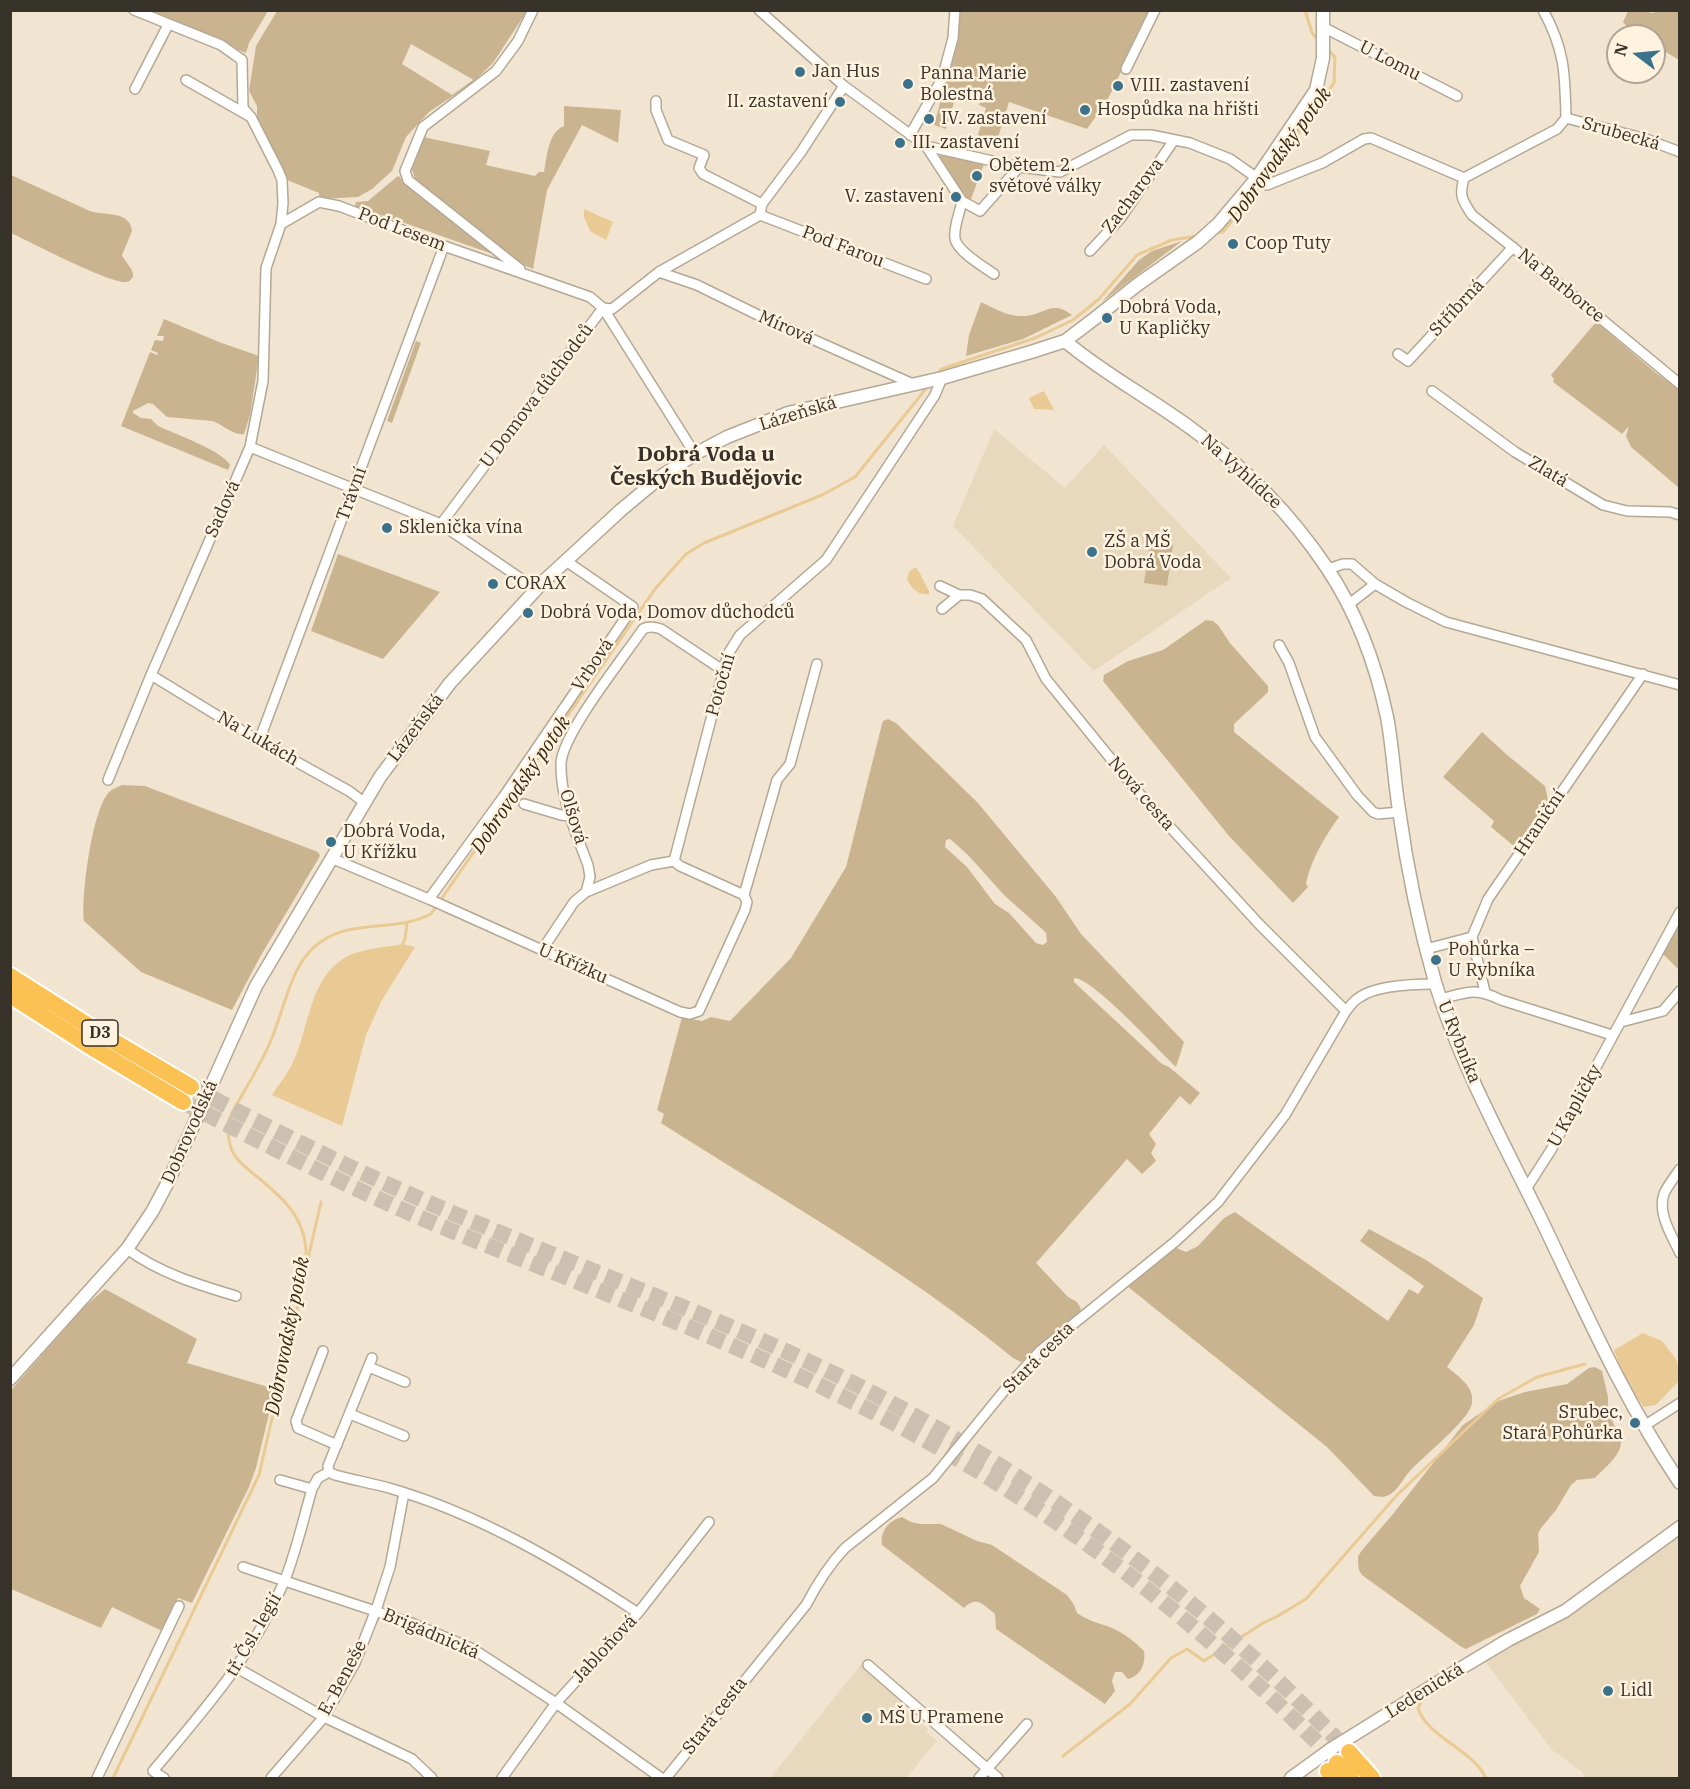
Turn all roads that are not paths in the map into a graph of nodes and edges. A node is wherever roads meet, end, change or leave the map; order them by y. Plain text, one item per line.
1 (134, 10) edge
2 (533, 10) edge
3 (759, 10) edge
4 (955, 10) edge
5 (1155, 10) edge
6 (1323, 10) edge
7 (1543, 10) edge
8 (168, 25) junction
9 (1323, 31) junction
10 (1126, 69) dead end
11 (186, 80) dead end
12 (844, 86) junction
13 (135, 89) dead end
14 (1457, 96) dead end
15 (656, 101) dead end
16 (251, 117) junction
17 (1566, 118) junction
18 (910, 135) junction
19 (1174, 140) junction
20 (926, 147) junction
21 (1680, 152) edge
22 (1019, 167) junction
23 (1464, 178) junction
24 (1261, 182) junction
25 (962, 201) junction
26 (762, 204) junction
27 (760, 215) junction
28 (281, 224) junction
29 (444, 246) junction
30 (1513, 247) junction
31 (1090, 250) dead end
32 (659, 272) junction
33 (526, 274) junction
34 (994, 274) dead end
35 (926, 279) dead end
36 (603, 308) junction
37 (1065, 341) junction
38 (1398, 354) dead end
39 (942, 378) junction
40 (913, 384) junction
41 (1680, 384) edge
42 (1432, 391) dead end
43 (250, 447) junction
44 (695, 454) junction
45 (354, 490) junction
46 (1680, 515) edge
47 (441, 524) junction
48 (566, 561) junction
49 (1328, 569) junction
50 (1375, 584) junction
51 (940, 586) dead end
52 (536, 589) junction
53 (959, 595) junction
54 (1348, 605) junction
55 (942, 609) dead end
56 (1279, 645) dead end
57 (817, 664) dead end
58 (724, 671) junction
59 (1643, 674) junction
60 (150, 675) junction
61 (1680, 685) edge
62 (259, 741) junction
63 (108, 780) dead end
64 (365, 803) junction
65 (524, 804) dead end
66 (1399, 812) junction
67 (571, 816) junction
68 (331, 858) junction
69 (674, 861) junction
70 (585, 892) junction
71 (744, 895) junction
72 (430, 900) junction
73 (1680, 912) edge
74 (1472, 937) junction
75 (1426, 948) junction
76 (542, 950) junction
77 (10, 976) edge
78 (1436, 984) junction
79 (1680, 991) edge
80 (1485, 992) junction
81 (10, 994) edge
82 (1441, 999) junction
83 (1346, 1011) junction
84 (1621, 1022) junction
85 (1612, 1035) junction
86 (191, 1086) tunnel mouth
87 (183, 1102) tunnel mouth
88 (1680, 1170) edge
89 (1526, 1189) junction
90 (131, 1252) junction
91 (1680, 1253) edge
92 (236, 1296) dead end
93 (323, 1351) dead end
94 (10, 1379) edge
95 (405, 1382) dead end
96 (1680, 1403) edge
97 (350, 1414) junction
98 (1644, 1426) junction
99 (404, 1436) dead end
100 (337, 1445) junction
101 (329, 1472) junction
102 (280, 1480) dead end
103 (1680, 1483) edge
104 (312, 1490) junction
105 (404, 1493) junction
106 (709, 1522) dead end
107 (1680, 1527) edge
108 (243, 1567) dead end
109 (285, 1581) junction
110 (179, 1606) dead end
111 (376, 1610) junction
112 (638, 1613) junction
113 (868, 1665) dead end
114 (237, 1668) junction
115 (556, 1703) junction
116 (324, 1717) junction
117 (1027, 1724) dead end
118 (1337, 1766) edge
119 (987, 1769) junction
120 (97, 1779) edge
121 (164, 1779) edge
122 (271, 1779) edge
123 (432, 1779) edge
124 (502, 1779) edge
125 (663, 1779) edge
126 (979, 1779) edge
127 (998, 1779) edge
128 (1291, 1779) edge
129 (1351, 1779) edge
130 (1372, 1779) edge

1 - 8 street
2 - 33 street, Pod Lesem
3 - 12 street, Zacharova
4 - 18 street
5 - 10 street
6 - 9 street
7 - 17 street, Srubecká
8 - 13 street
8 - 16 street, Sadová
9 - 14 street, U Lomu
9 - 24 street
11 - 16 street
12 - 18 street, Zacharova
12 - 26 street
15 - 26 street
16 - 28 street, Sadová
17 - 21 street, Srubecká
17 - 23 street
18 - 20 street, Zacharova
19 - 22 street, Zacharova
19 - 24 street, Zacharova
19 - 31 street, Zacharova
20 - 22 street, Zacharova
20 - 25 street, Zacharova
22 - 25 street
23 - 24 street
23 - 30 street, Na Barborce
24 - 37 street, Lázeňská
25 - 34 street
26 - 27 street
27 - 32 street, U Domova důchodců
27 - 35 street, Pod Farou
28 - 29 street, Pod Lesem
28 - 43 street, Sadová
29 - 33 street, Pod Lesem
29 - 45 street, Trávní
30 - 38 street, Stříbrná
30 - 41 street, Na Barborce
32 - 36 street, U Domova důchodců
32 - 40 street, Mírová
33 - 36 street, Pod Lesem
36 - 44 street, Pod Lesem
36 - 47 street, U Domova důchodců
37 - 39 street, Lázeňská
37 - 49 street, Na Vyhlídce
39 - 40 street, Lázeňská
39 - 58 street, Potoční
40 - 44 street, Lázeňská
42 - 46 street, Zlatá
43 - 45 street
43 - 60 street, Sadová
44 - 48 street, Lázeňská
45 - 47 street
45 - 62 street, Trávní
47 - 52 street
48 - 52 street, Lázeňská
48 - 72 street, Vrbová
49 - 50 street
49 - 54 street, U Rybníka
50 - 54 street
50 - 59 street
51 - 53 street, Nová cesta
52 - 64 street, Lázeňská
53 - 55 street
53 - 83 street, Nová cesta
54 - 66 street, U Rybníka
56 - 66 street
57 - 71 street, U Křížku
58 - 67 street, Olšová
58 - 69 street, Potoční
59 - 61 street
59 - 74 street, Hraniční
60 - 62 street, Na Lukách
60 - 63 street, Sadová
62 - 64 street, Na Lukách
64 - 68 street, Lázeňská
65 - 67 street
66 - 75 street, U Rybníka
67 - 70 street, Olšová
68 - 72 street, U Křížku
68 - 90 street, Dobrovodská
69 - 70 street
69 - 71 street
70 - 76 street
71 - 76 street, U Křížku
72 - 76 street, U Křížku
73 - 84 street, U Kapličky
74 - 75 street
74 - 80 street
75 - 78 street, U Rybníka
77 - 86 highway, D3
78 - 82 street, U Rybníka
78 - 83 street, Stará cesta
79 - 84 street
80 - 82 street
80 - 85 street
81 - 87 highway, D3
82 - 89 street, U Rybníka
83 - 125 street, Stará cesta
84 - 85 street, U Kapličky
85 - 89 street, U Kapličky
88 - 91 street
89 - 98 street, U Rybníka
90 - 92 street
90 - 94 street, Dobrovodská
93 - 100 street
95 - 97 street
96 - 98 street
97 - 99 street
97 - 100 street
98 - 103 street, U Rybníka
100 - 101 street
101 - 104 street, tř. Čsl. legií
101 - 105 street
102 - 104 street
104 - 109 street, tř. Čsl. legií
105 - 111 street, E. Beneše
105 - 112 street
106 - 112 street, Jabloňová
107 - 128 street, Ledenická
108 - 109 street, Brigádnická
109 - 111 street, Brigádnická
109 - 114 street, tř. Čsl. legií
110 - 120 street
111 - 115 street, Brigádnická
111 - 116 street, E. Beneše
112 - 115 street, Jabloňová
113 - 119 street
114 - 116 street
114 - 121 street, tř. Čsl. legií
115 - 124 street, Jabloňová
115 - 125 street, Brigádnická
116 - 122 street, E. Beneše
116 - 123 street
117 - 119 street
118 - 129 highway
118 - 130 highway
119 - 126 street
119 - 127 street

